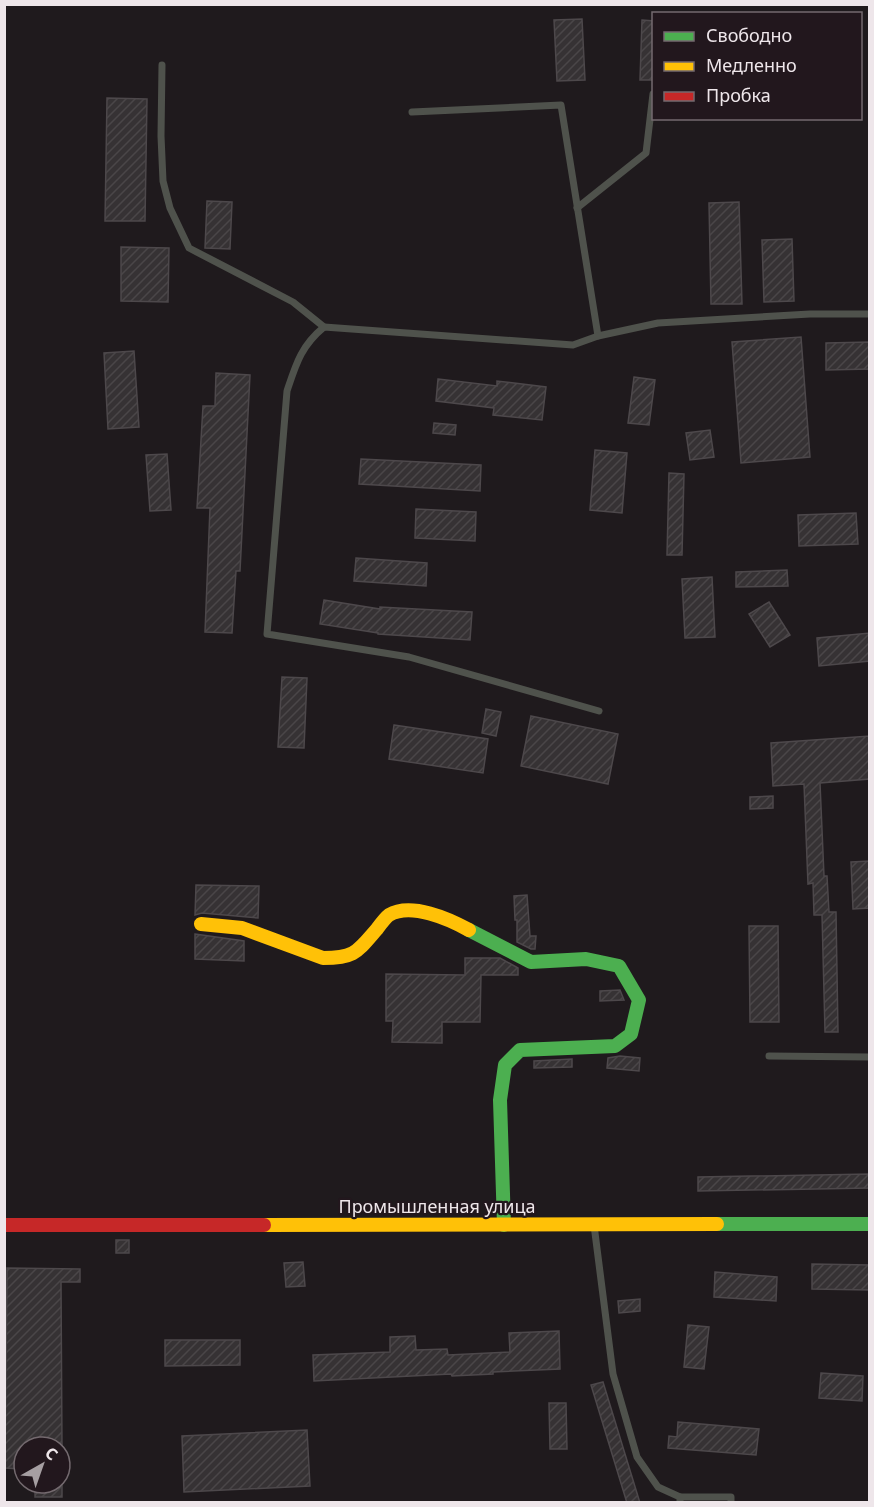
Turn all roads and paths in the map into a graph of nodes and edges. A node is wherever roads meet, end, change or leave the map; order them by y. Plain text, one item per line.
1 (162, 65) dead end
2 (652, 102) edge
3 (412, 112) dead end
4 (577, 208) junction
5 (870, 315) edge
6 (324, 327) junction
7 (598, 336) junction
8 (599, 711) dead end
9 (201, 924) dead end
10 (769, 1056) dead end
11 (870, 1057) edge
12 (870, 1224) edge
13 (4, 1225) edge
14 (504, 1225) junction
15 (594, 1225) junction
16 (680, 1500) edge
17 (730, 1503) edge

1 - 6 lane
2 - 4 lane
3 - 4 lane
4 - 7 lane
5 - 7 lane
6 - 7 lane
6 - 8 lane
9 - 14 street
10 - 11 lane
12 - 15 street, Промышленная улица
13 - 14 street, Промышленная улица
14 - 15 street, Промышленная улица
15 - 16 lane
16 - 17 lane

